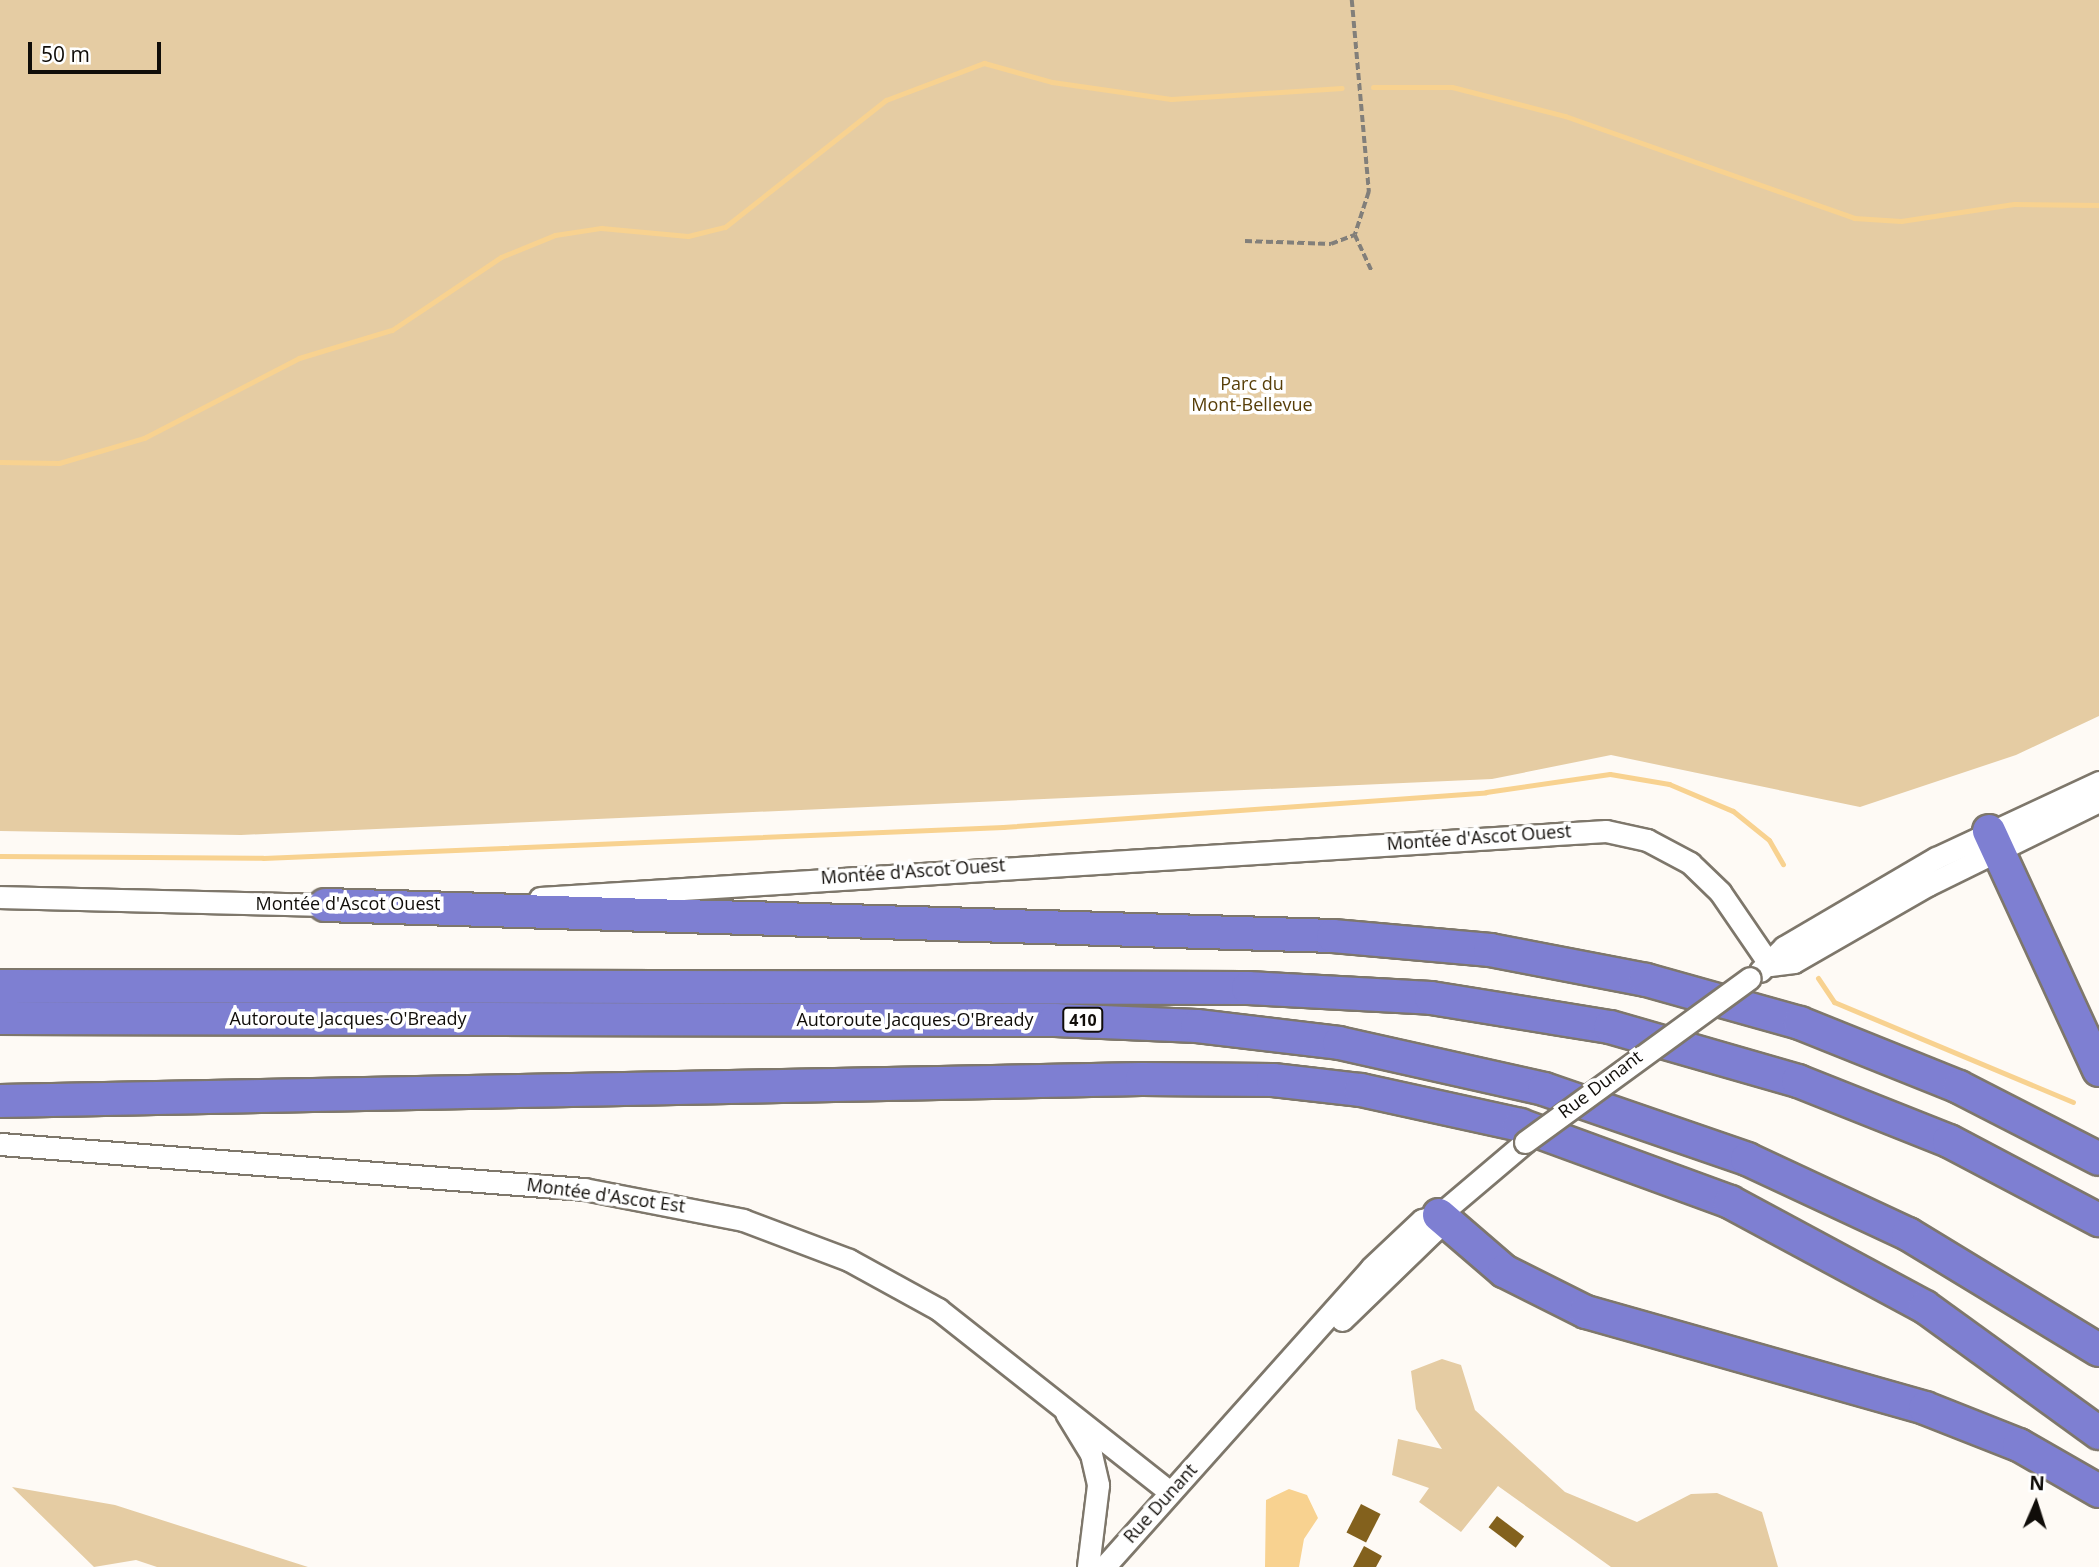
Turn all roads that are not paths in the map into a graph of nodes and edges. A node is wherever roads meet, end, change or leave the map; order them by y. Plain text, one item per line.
1 (2099, 782) edge
2 (2099, 801) edge
3 (1993, 840) junction
4 (0, 897) edge
5 (325, 905) junction
6 (1770, 965) junction
7 (0, 986) edge
8 (0, 1017) edge
9 (2099, 1070) edge
10 (0, 1101) edge
11 (0, 1143) edge
12 (2099, 1158) edge
13 (1439, 1215) junction
14 (2099, 1220) edge
15 (2099, 1350) edge
16 (1052, 1395) junction
17 (2099, 1433) edge
18 (2099, 1490) edge
19 (1170, 1492) junction
20 (1088, 1567) edge
21 (1104, 1567) edge

1 - 3 street, Rue Dunant
2 - 3 street, Rue Dunant
3 - 6 street, Rue Dunant
3 - 9 highway
4 - 5 street, Montée d'Ascot Ouest
5 - 6 street, Montée d'Ascot Ouest
5 - 12 highway
6 - 13 street, Rue Dunant, bridge
7 - 14 highway, Autoroute Jacques-O'Bready / 410
8 - 15 highway, Autoroute Jacques-O'Bready / 410
10 - 17 highway
11 - 16 street, Montée d'Ascot Est
13 - 18 highway
13 - 19 street, Rue Dunant
16 - 19 street, Montée d'Ascot Est
16 - 20 street
19 - 21 street, Rue Dunant

